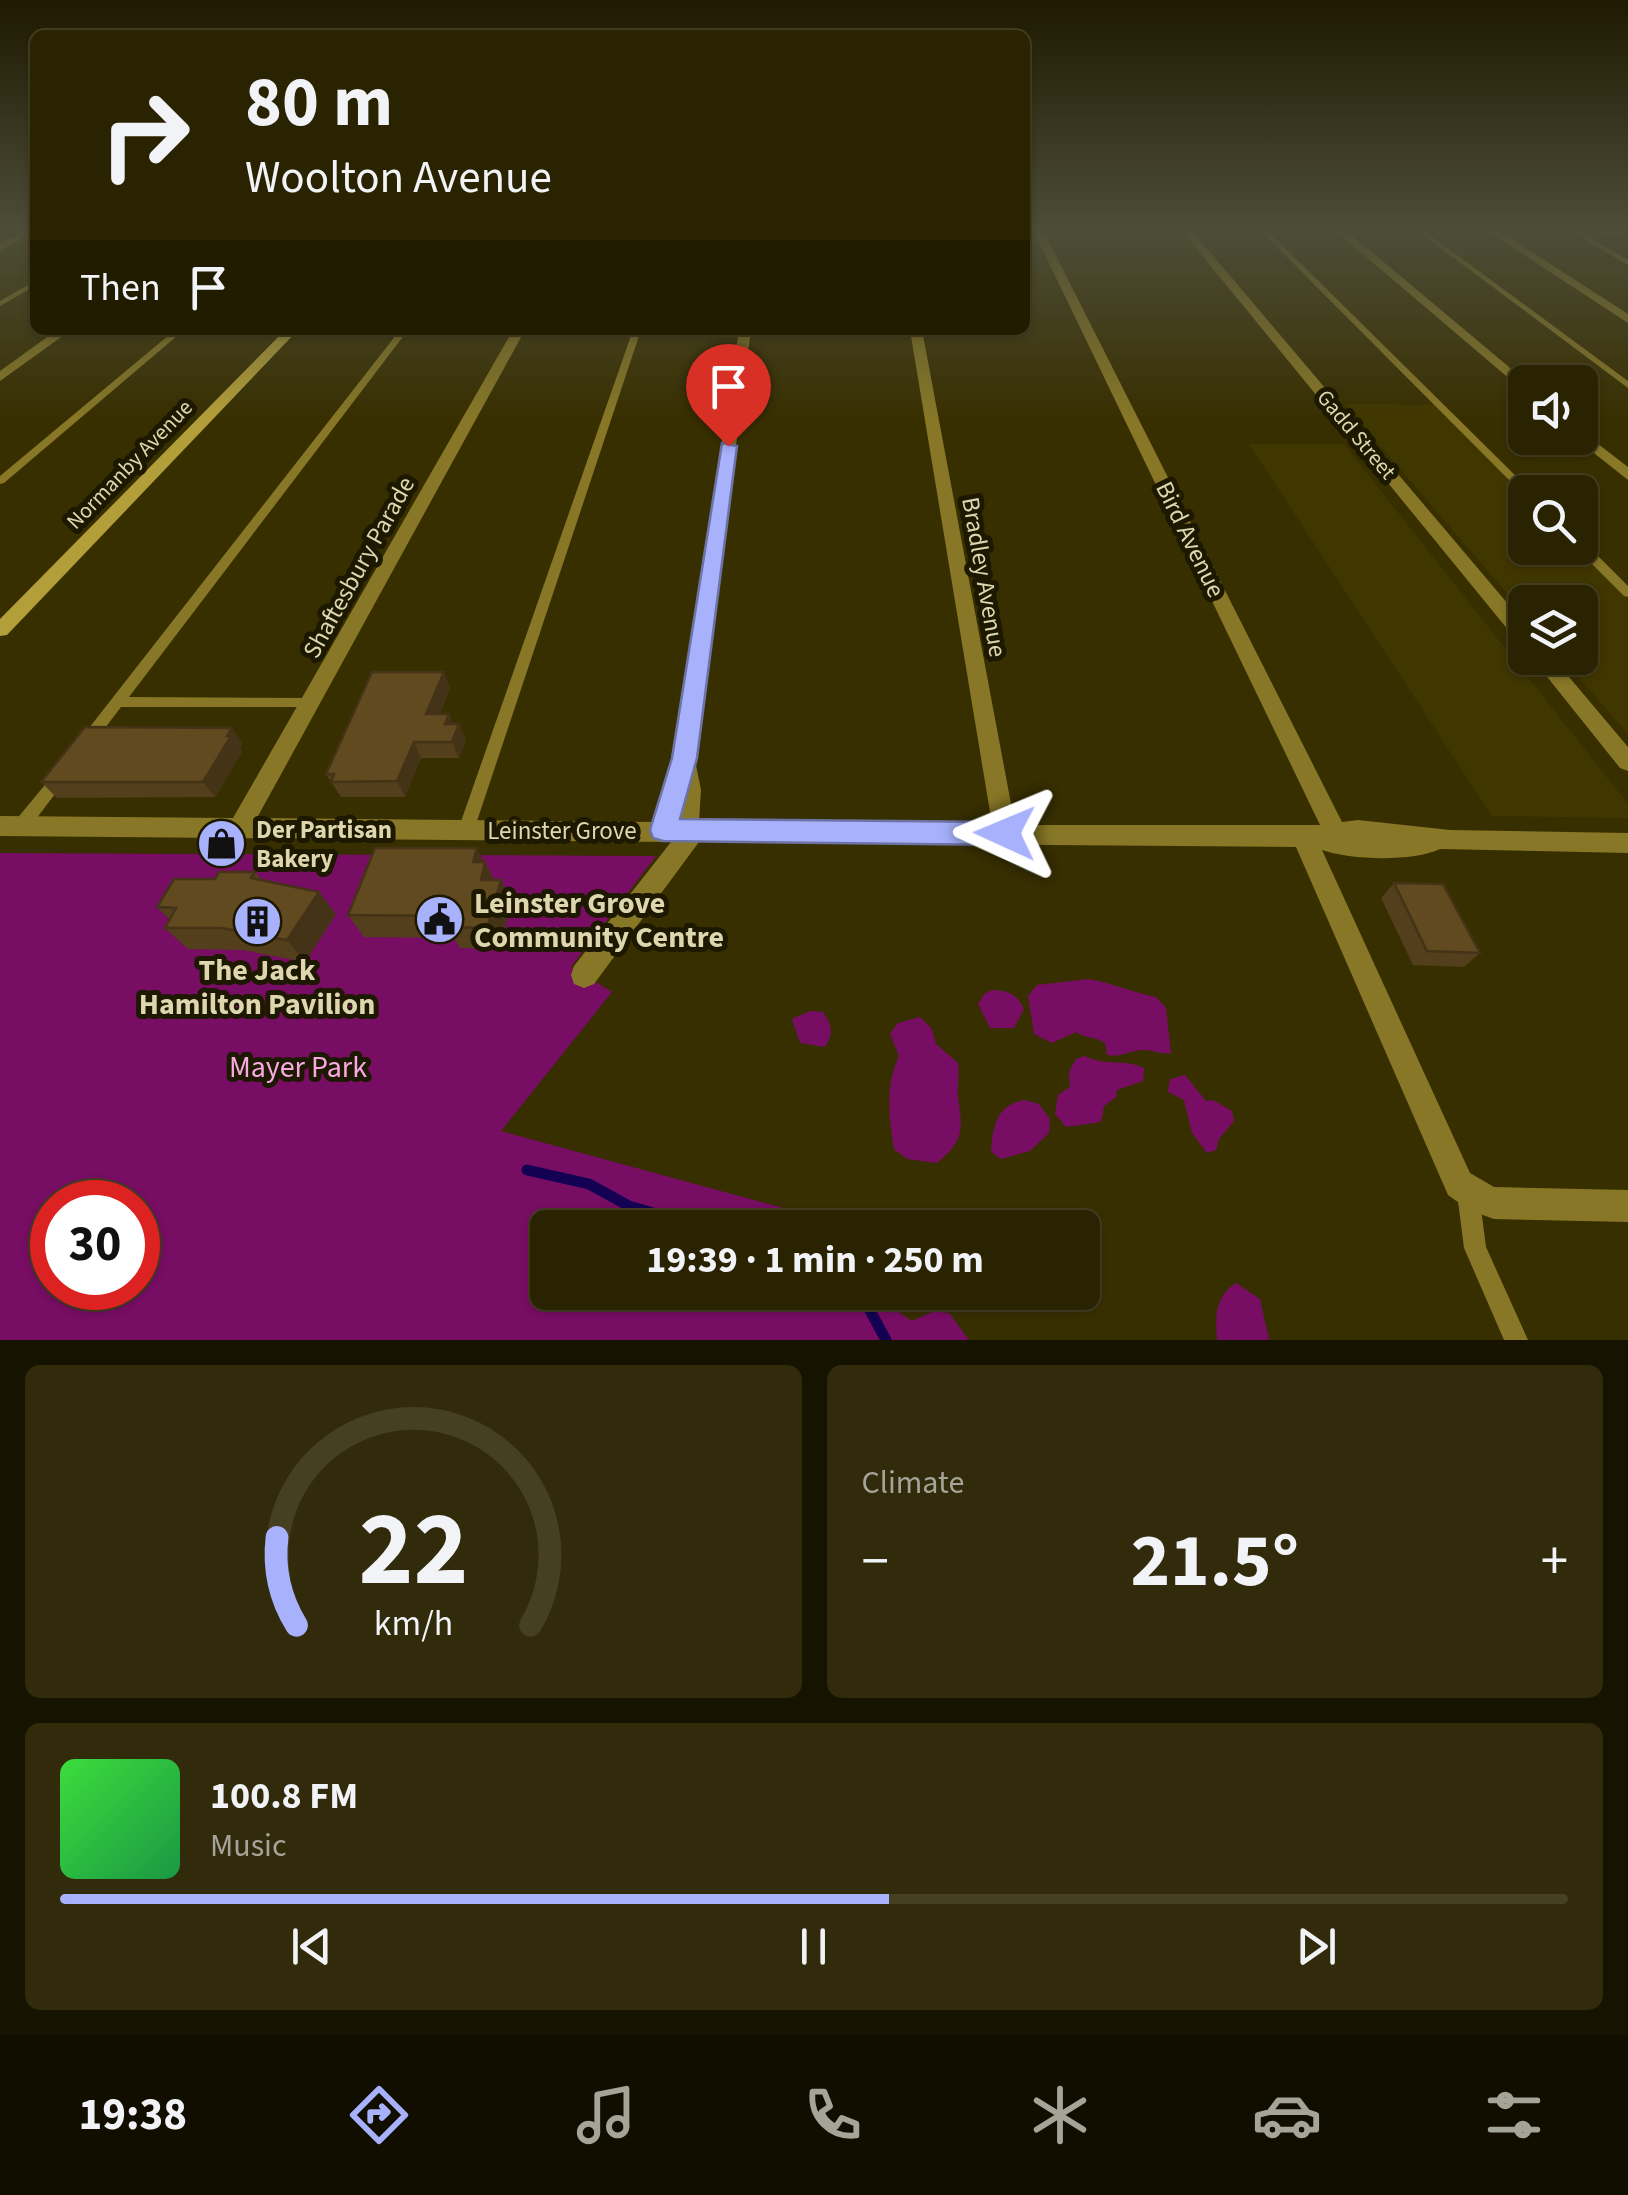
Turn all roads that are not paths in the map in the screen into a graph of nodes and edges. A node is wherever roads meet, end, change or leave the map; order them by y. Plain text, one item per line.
1 (1070, 295) edge
2 (1240, 295) edge
3 (1329, 295) edge
4 (1415, 295) edge
5 (1506, 295) edge
6 (1590, 295) edge
7 (1628, 319) edge
8 (58, 335) edge
9 (174, 335) edge
10 (287, 335) edge
11 (400, 335) edge
12 (516, 335) edge
13 (635, 335) edge
14 (744, 335) edge
15 (917, 335) edge
16 (1508, 374) edge
17 (0, 377) edge
18 (1628, 385) edge
19 (1598, 449) edge
20 (1510, 475) edge
21 (1628, 475) edge
22 (0, 482) edge
23 (1598, 563) edge
24 (1628, 593) edge
25 (1508, 618) edge
26 (0, 630) edge
27 (1556, 675) edge
28 (118, 702) junction
29 (311, 703) junction
30 (1628, 762) edge
31 (11, 826) edge
32 (240, 828) junction
33 (466, 830) junction
34 (681, 830) junction
35 (1005, 833) junction
36 (1304, 838) junction
37 (1339, 839) junction
38 (1628, 843) edge
39 (584, 975) dead end
40 (1468, 1192) junction
41 (1628, 1206) edge
42 (1516, 1340) edge

1 - 37 street, Bird Avenue
2 - 25 street, Gadd Street
3 - 20 lane
4 - 16 street
5 - 18 lane
6 - 7 street
8 - 17 street
9 - 22 lane
10 - 26 main road, Normanby Avenue
11 - 28 lane
12 - 29 street, Shaftesbury Parade
13 - 33 lane
14 - 34 street
15 - 35 street, Bradley Avenue
19 - 21 street
23 - 24 lane
27 - 30 street
28 - 29 lane
28 - 31 lane
29 - 32 street, Shaftesbury Parade
31 - 32 street, Leinster Grove
32 - 33 street, Leinster Grove
33 - 34 street, Leinster Grove
34 - 35 street, Leinster Grove
34 - 39 street
35 - 36 street, Leinster Grove
36 - 37 street, Leinster Grove
36 - 40 street
37 - 38 street, Leinster Grove
40 - 41 street
40 - 42 lane

